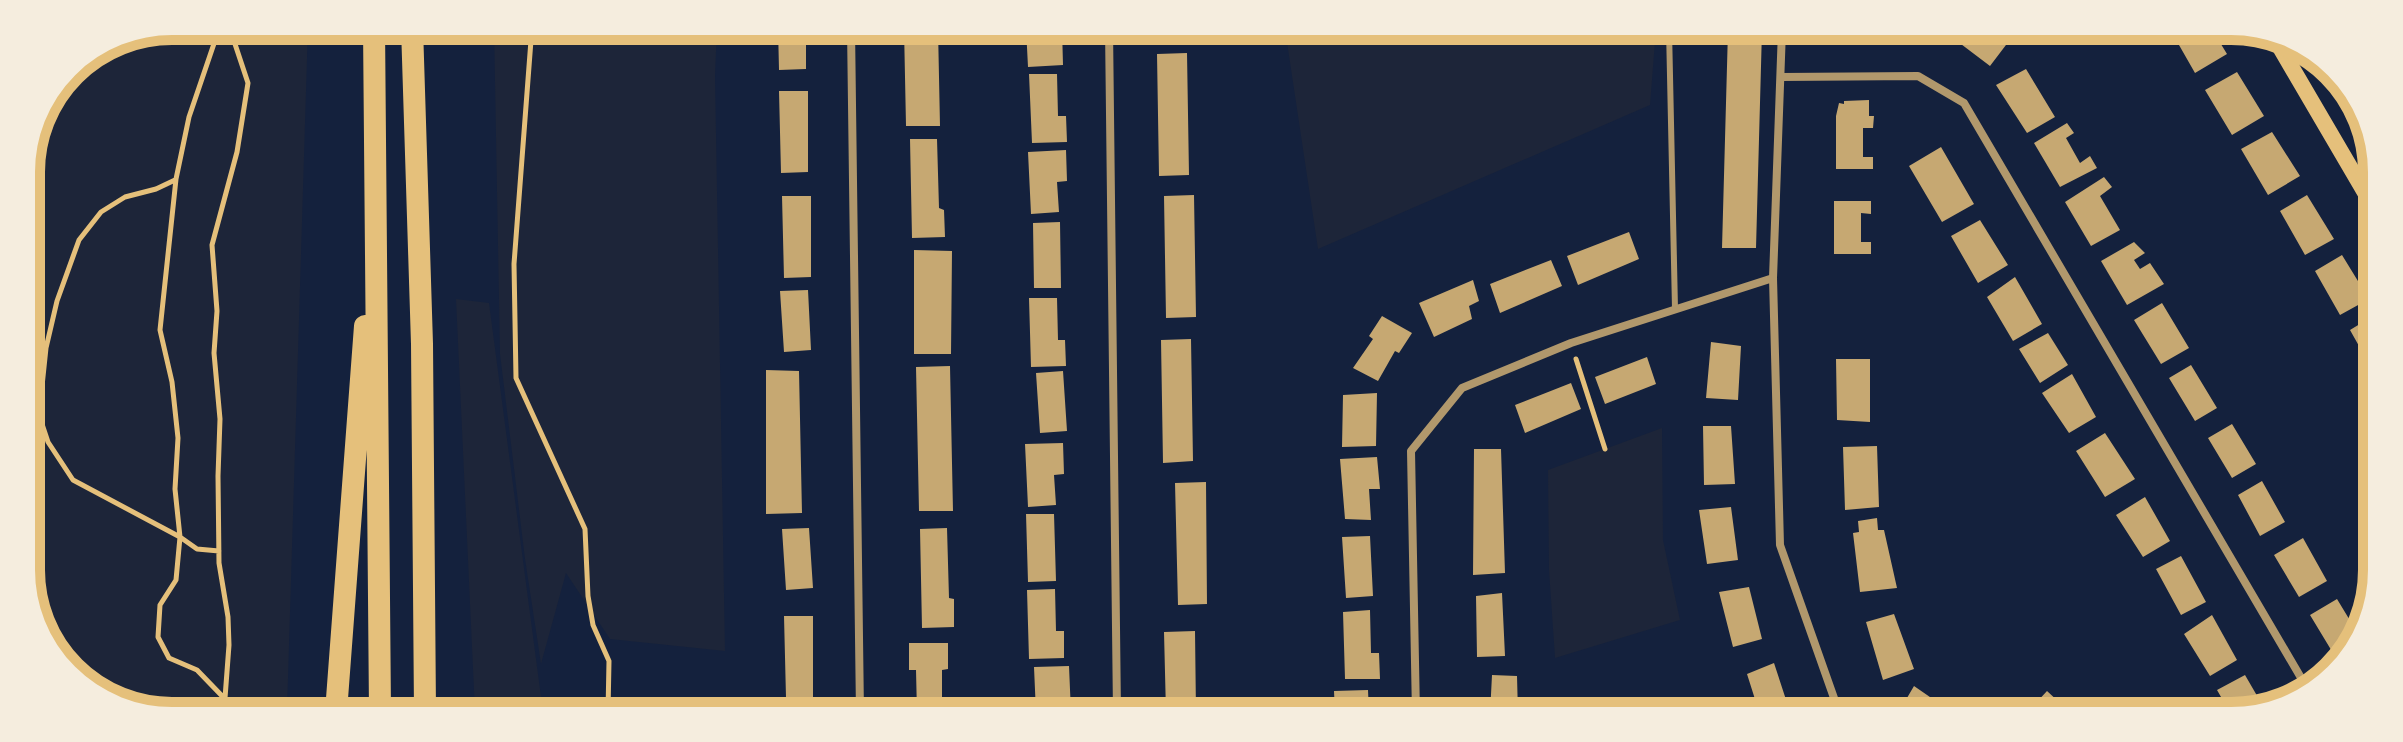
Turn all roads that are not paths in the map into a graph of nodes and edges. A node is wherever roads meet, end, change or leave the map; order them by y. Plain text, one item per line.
1 (374, 40) edge
2 (412, 40) edge
3 (851, 40) edge
4 (1109, 40) edge
5 (1669, 40) edge
6 (1782, 40) edge
7 (2282, 52) edge
8 (1781, 77) junction
9 (2363, 189) edge
10 (377, 193) junction
11 (1773, 278) junction
12 (1675, 309) junction
13 (426, 663) junction
14 (2302, 680) edge
15 (337, 702) edge
16 (380, 702) edge
17 (425, 702) edge
18 (432, 702) edge
19 (860, 702) edge
20 (1117, 702) edge
21 (1416, 702) edge
22 (1835, 702) edge

1 - 10 highway
2 - 13 highway
3 - 19 street
4 - 20 street
5 - 12 lane
6 - 8 street
7 - 9 main road
8 - 11 street
8 - 14 street
10 - 15 highway
10 - 16 highway
11 - 12 street
11 - 22 street
12 - 21 street
13 - 17 highway
13 - 18 highway

